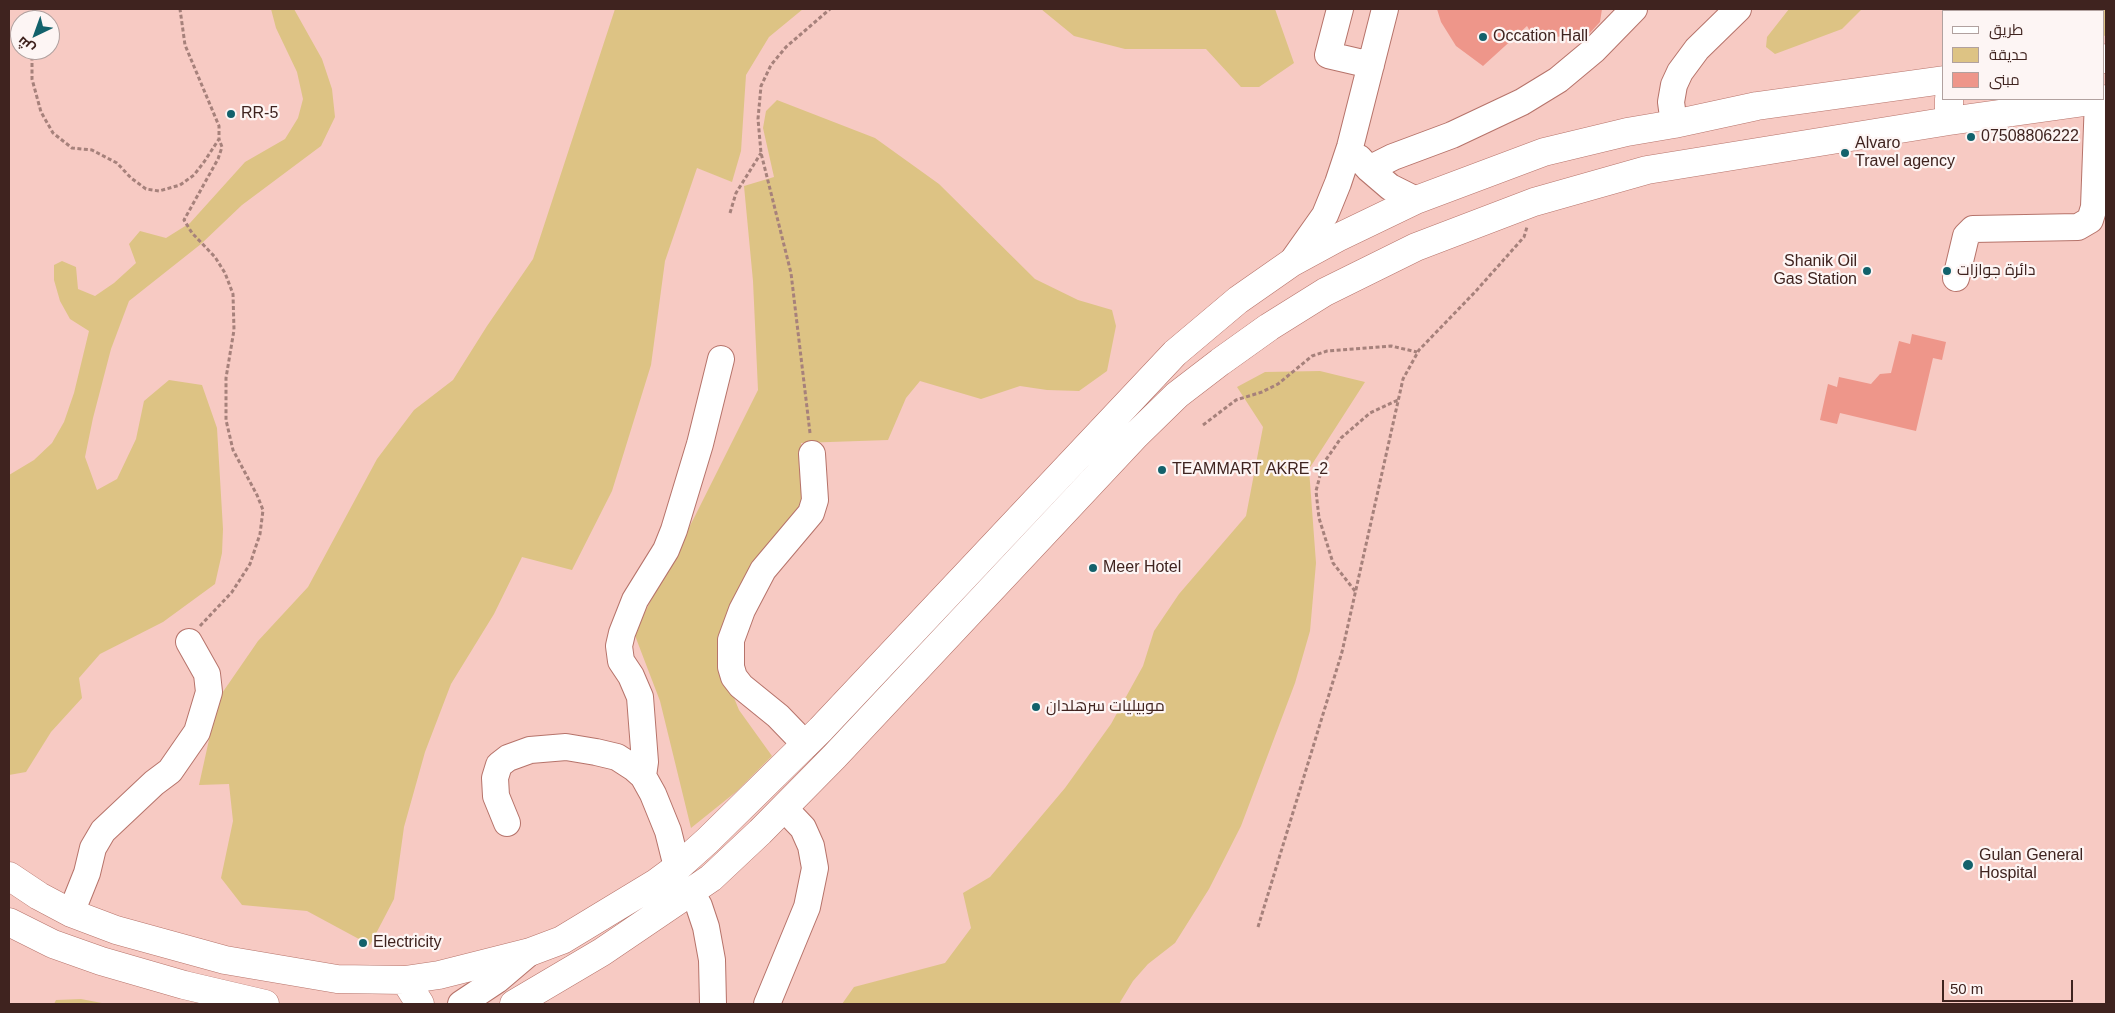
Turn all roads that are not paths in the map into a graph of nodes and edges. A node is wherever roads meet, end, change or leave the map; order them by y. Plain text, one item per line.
1 (1340, 9) edge
2 (1385, 9) edge
3 (1634, 9) edge
4 (1738, 9) edge
5 (1371, 65) junction
6 (1942, 80) edge
7 (2084, 100) edge
8 (2098, 100) edge
9 (1949, 110) edge
10 (1674, 124) junction
11 (1350, 147) junction
12 (1369, 169) junction
13 (1416, 200) junction
14 (1291, 263) junction
15 (1956, 278) dead end
16 (721, 359) dead end
17 (812, 454) road end
18 (189, 642) road end
19 (806, 744) junction
20 (643, 776) junction
21 (784, 808) junction
22 (508, 823) dead end
23 (677, 867) junction
24 (9, 876) edge
25 (691, 892) junction
26 (71, 913) junction
27 (9, 922) edge
28 (21, 932) edge
29 (530, 952) junction
30 (405, 980) junction
31 (265, 1004) edge
32 (420, 1004) edge
33 (461, 1004) edge
34 (514, 1004) edge
35 (713, 1004) edge
36 (767, 1004) edge

1 - 5 street
2 - 5 street
3 - 12 street
4 - 10 street
5 - 11 street
6 - 10 highway
7 - 9 highway
8 - 15 street
9 - 21 highway
10 - 13 highway
11 - 12 street
11 - 14 street
12 - 13 street
13 - 14 highway
14 - 19 highway
16 - 20 street
17 - 19 street
18 - 26 street
19 - 23 highway
20 - 22 street
20 - 23 street
21 - 25 highway
21 - 36 street
23 - 29 highway
24 - 26 highway
25 - 34 highway
25 - 35 street
26 - 30 highway
27 - 28 highway
28 - 31 highway
29 - 30 highway
29 - 33 street
30 - 32 highway

